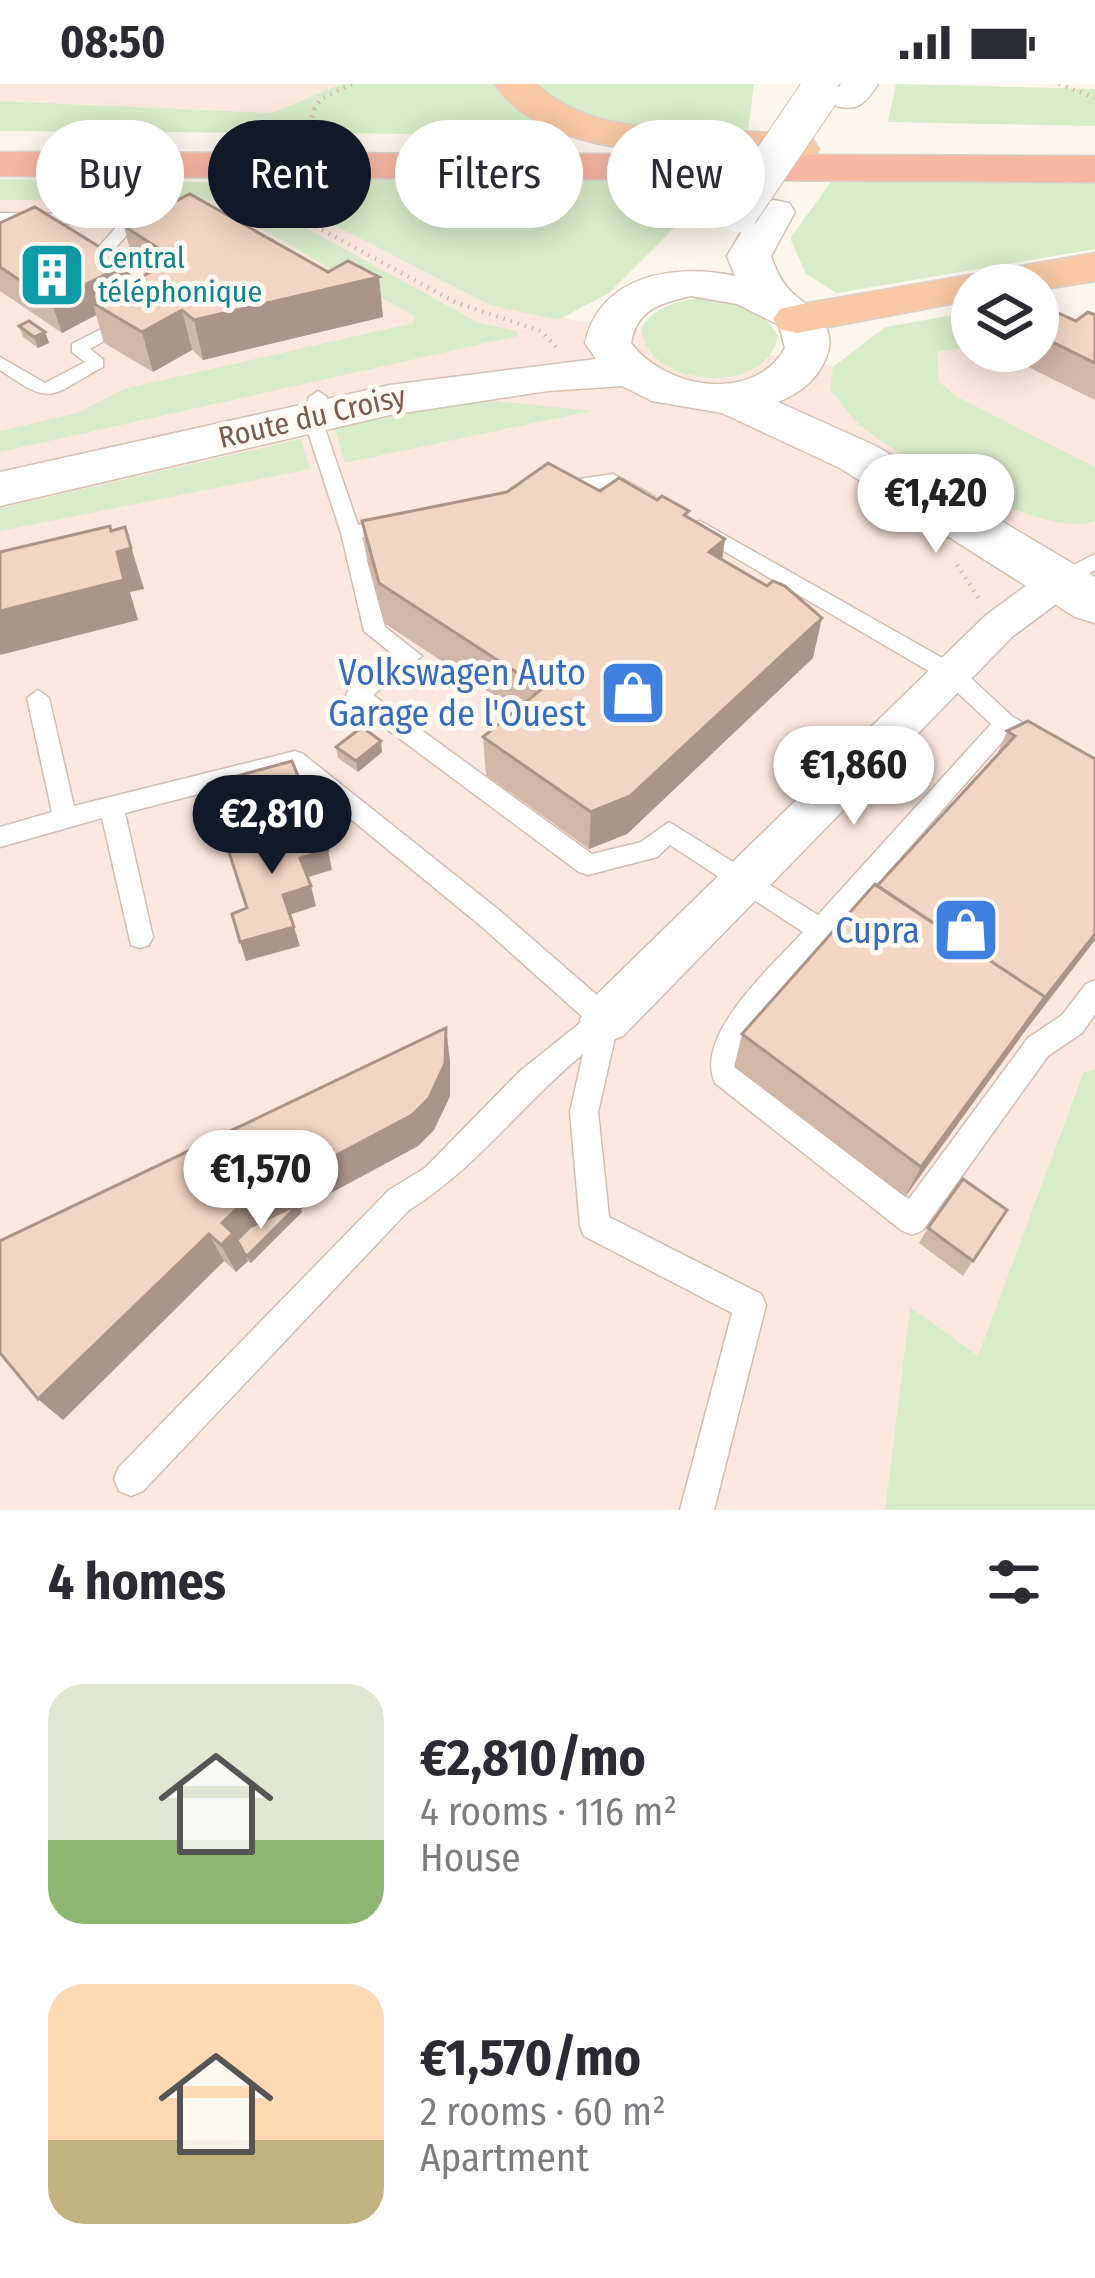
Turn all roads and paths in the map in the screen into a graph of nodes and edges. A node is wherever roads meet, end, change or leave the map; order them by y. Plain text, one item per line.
1 (352, 84) edge
2 (514, 84) edge
3 (1059, 84) edge
4 (839, 90) edge
5 (1095, 98) edge
6 (0, 146) edge
7 (1095, 147) edge
8 (798, 149) junction
9 (0, 164) edge
10 (1095, 169) edge
11 (765, 199) edge
12 (0, 218) edge
13 (36, 219) edge
14 (125, 228) edge
15 (739, 228) edge
16 (753, 228) edge
17 (1095, 267) edge
18 (1059, 273) edge
19 (131, 278) edge
20 (673, 286) junction
21 (951, 292) edge
22 (148, 309) edge
23 (790, 328) junction
24 (554, 344) junction
25 (618, 350) junction
26 (0, 362) edge
27 (728, 397) junction
28 (315, 407) junction
29 (858, 457) junction
30 (0, 470) edge
31 (0, 489) edge
32 (525, 495) edge
33 (416, 519) edge
34 (351, 533) junction
35 (955, 562) dead end
36 (1084, 582) edge
37 (1009, 616) junction
38 (952, 674) junction
39 (38, 698) dead end
40 (1006, 723) junction
41 (1095, 773) edge
42 (111, 806) junction
43 (65, 818) junction
44 (0, 837) edge
45 (743, 882) junction
46 (820, 930) junction
47 (140, 937) dead end
48 (1095, 992) edge
49 (604, 1020) junction
50 (131, 1479) dead end
51 (698, 1510) edge

1 - 24 path, bridge
2 - 8 highway
3 - 5 path
4 - 11 main road
6 - 8 highway
7 - 8 highway
9 - 10 highway
12 - 13 lane
14 - 19 lane
15 - 20 main road
16 - 23 main road
17 - 18 highway
20 - 23 main road
20 - 25 main road
21 - 23 highway
22 - 26 lane
23 - 27 main road
23 - 29 main road
24 - 25 main road, Route du Croisy
24 - 28 main road, Route du Croisy
25 - 27 main road
25 - 28 main road, Route du Croisy
27 - 29 main road
28 - 30 main road, Route du Croisy
28 - 31 main road, Route du Croisy
28 - 34 lane
29 - 36 main road
32 - 38 lane
33 - 34 lane
34 - 45 lane
35 - 37 path
36 - 37 street
37 - 38 street
38 - 40 lane
38 - 45 street
39 - 43 lane
40 - 41 lane
40 - 46 lane
42 - 43 lane
42 - 47 lane
42 - 49 lane
43 - 44 lane
45 - 46 lane
45 - 49 street
46 - 48 lane
49 - 50 lane
49 - 51 lane

